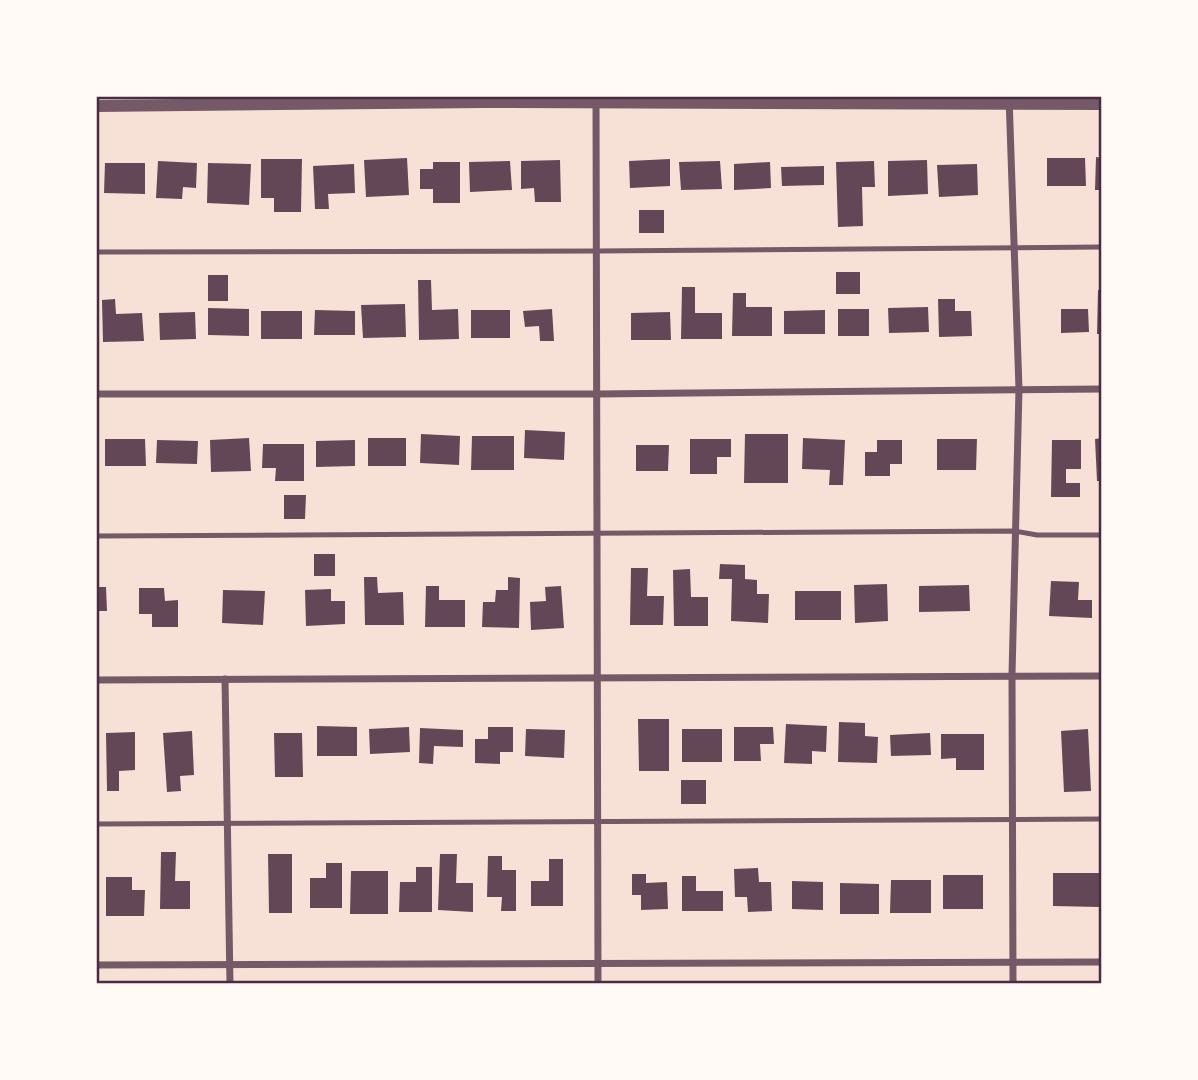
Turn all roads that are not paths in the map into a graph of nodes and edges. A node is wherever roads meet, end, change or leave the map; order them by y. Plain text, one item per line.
1 (596, 99) edge
2 (1009, 100) edge
3 (1102, 104) edge
4 (96, 106) edge
5 (1014, 246) junction
6 (1102, 247) edge
7 (596, 251) junction
8 (96, 252) edge
9 (1018, 389) junction
10 (1102, 389) edge
11 (96, 394) edge
12 (597, 394) junction
13 (1016, 531) junction
14 (598, 534) junction
15 (1102, 535) edge
16 (96, 536) edge
17 (1012, 675) junction
18 (1102, 676) edge
19 (599, 678) junction
20 (225, 679) junction
21 (96, 680) edge
22 (1013, 818) junction
23 (1102, 819) edge
24 (597, 820) junction
25 (96, 824) edge
26 (228, 824) junction
27 (1013, 961) junction
28 (1102, 962) edge
29 (230, 964) junction
30 (96, 965) edge
31 (598, 965) junction
32 (230, 984) edge
33 (598, 984) edge
34 (1013, 984) edge

1 - 2 street
1 - 4 street
1 - 7 street
2 - 3 street
2 - 5 street
5 - 6 lane
5 - 7 lane
5 - 9 street
7 - 8 lane
7 - 12 street
9 - 10 street
9 - 12 street
9 - 13 street
11 - 12 street
12 - 14 street
13 - 14 lane
13 - 15 lane
13 - 17 street
14 - 16 lane
14 - 19 street
17 - 18 street
17 - 19 street
17 - 22 street
19 - 20 street
19 - 24 street
20 - 21 street
20 - 26 street
22 - 23 lane
22 - 24 lane
22 - 27 street
24 - 26 lane
24 - 31 street
25 - 26 lane
26 - 29 street
27 - 28 street
27 - 31 street
27 - 34 street
29 - 30 street
29 - 31 street
29 - 32 street
31 - 33 street

